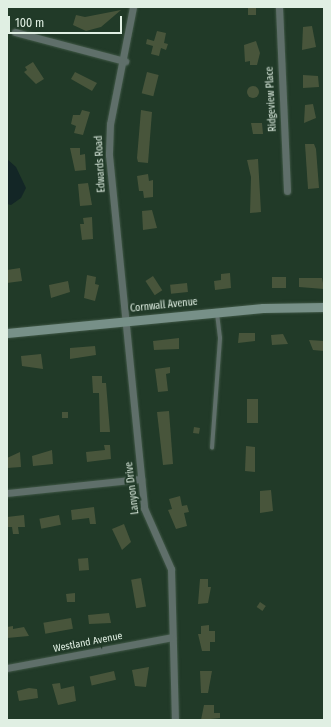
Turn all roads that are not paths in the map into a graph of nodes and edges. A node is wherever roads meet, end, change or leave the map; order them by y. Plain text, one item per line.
1 (133, 7) edge
2 (278, 7) edge
3 (15, 32) dead end
4 (125, 62) junction
5 (287, 191) dead end
6 (324, 307) edge
7 (217, 312) junction
8 (126, 321) junction
9 (7, 333) edge
10 (212, 448) dead end
11 (141, 479) junction
12 (7, 493) edge
13 (172, 637) junction
14 (7, 668) edge
15 (175, 720) edge

1 - 4 street, Edwards Road
2 - 5 street, Ridgeview Place
3 - 4 street
4 - 8 street, Edwards Road
6 - 7 street, Cornwall Avenue
7 - 8 street, Cornwall Avenue
7 - 10 lane
8 - 9 street, Cornwall Avenue
8 - 11 street, Lanyon Drive
11 - 12 street
11 - 13 street, Lanyon Drive
13 - 14 street, Westland Avenue
13 - 15 street, Lanyon Drive

